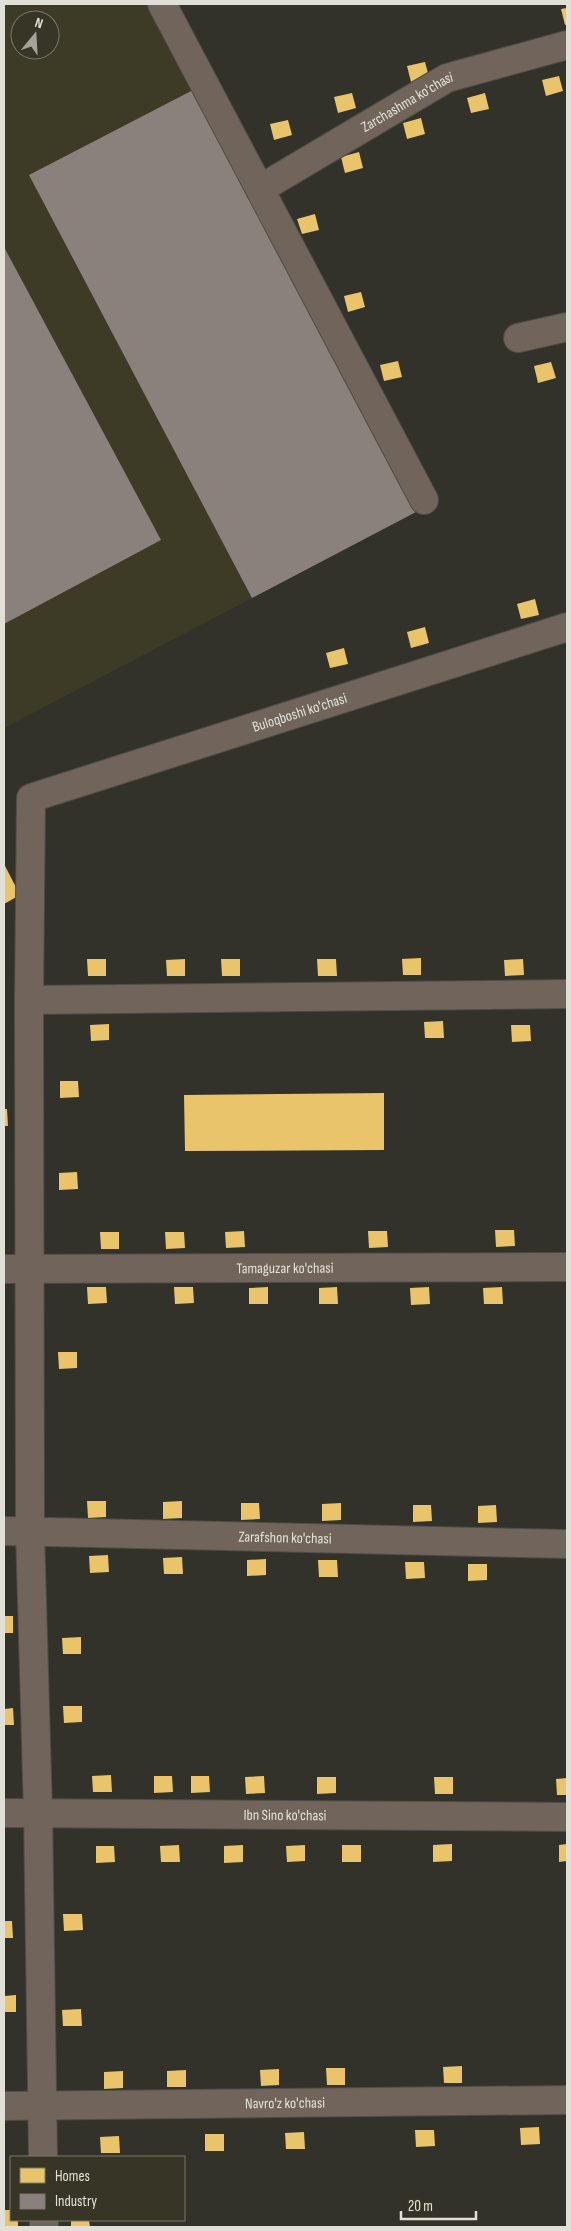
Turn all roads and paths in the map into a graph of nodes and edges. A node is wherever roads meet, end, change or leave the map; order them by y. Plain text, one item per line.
1 (162, 4) edge
2 (567, 45) edge
3 (260, 189) junction
4 (567, 327) edge
5 (518, 338) dead end
6 (424, 500) dead end
7 (567, 627) edge
8 (567, 994) edge
9 (29, 1000) junction
10 (567, 1267) edge
11 (17, 1269) edge
12 (17, 1531) edge
13 (567, 1544) edge
14 (38, 1812) junction
15 (4, 1813) edge
16 (567, 1818) edge
17 (567, 2100) edge
18 (4, 2106) edge
19 (42, 2106) junction
20 (43, 2156) edge

1 - 3 street
2 - 3 street, Zarchashma ko'chasi
3 - 6 street
4 - 5 street
7 - 9 street, Buloqboshi ko'chasi
8 - 9 street
9 - 11 street
10 - 11 street, Tamaguzar ko'chasi
11 - 12 street
12 - 13 street, Zarafshon ko'chasi
12 - 14 street
14 - 15 street, Ibn Sino ko'chasi
14 - 16 street, Ibn Sino ko'chasi
14 - 19 street
17 - 19 street, Navro'z ko'chasi
18 - 19 street, Navro'z ko'chasi
19 - 20 street

